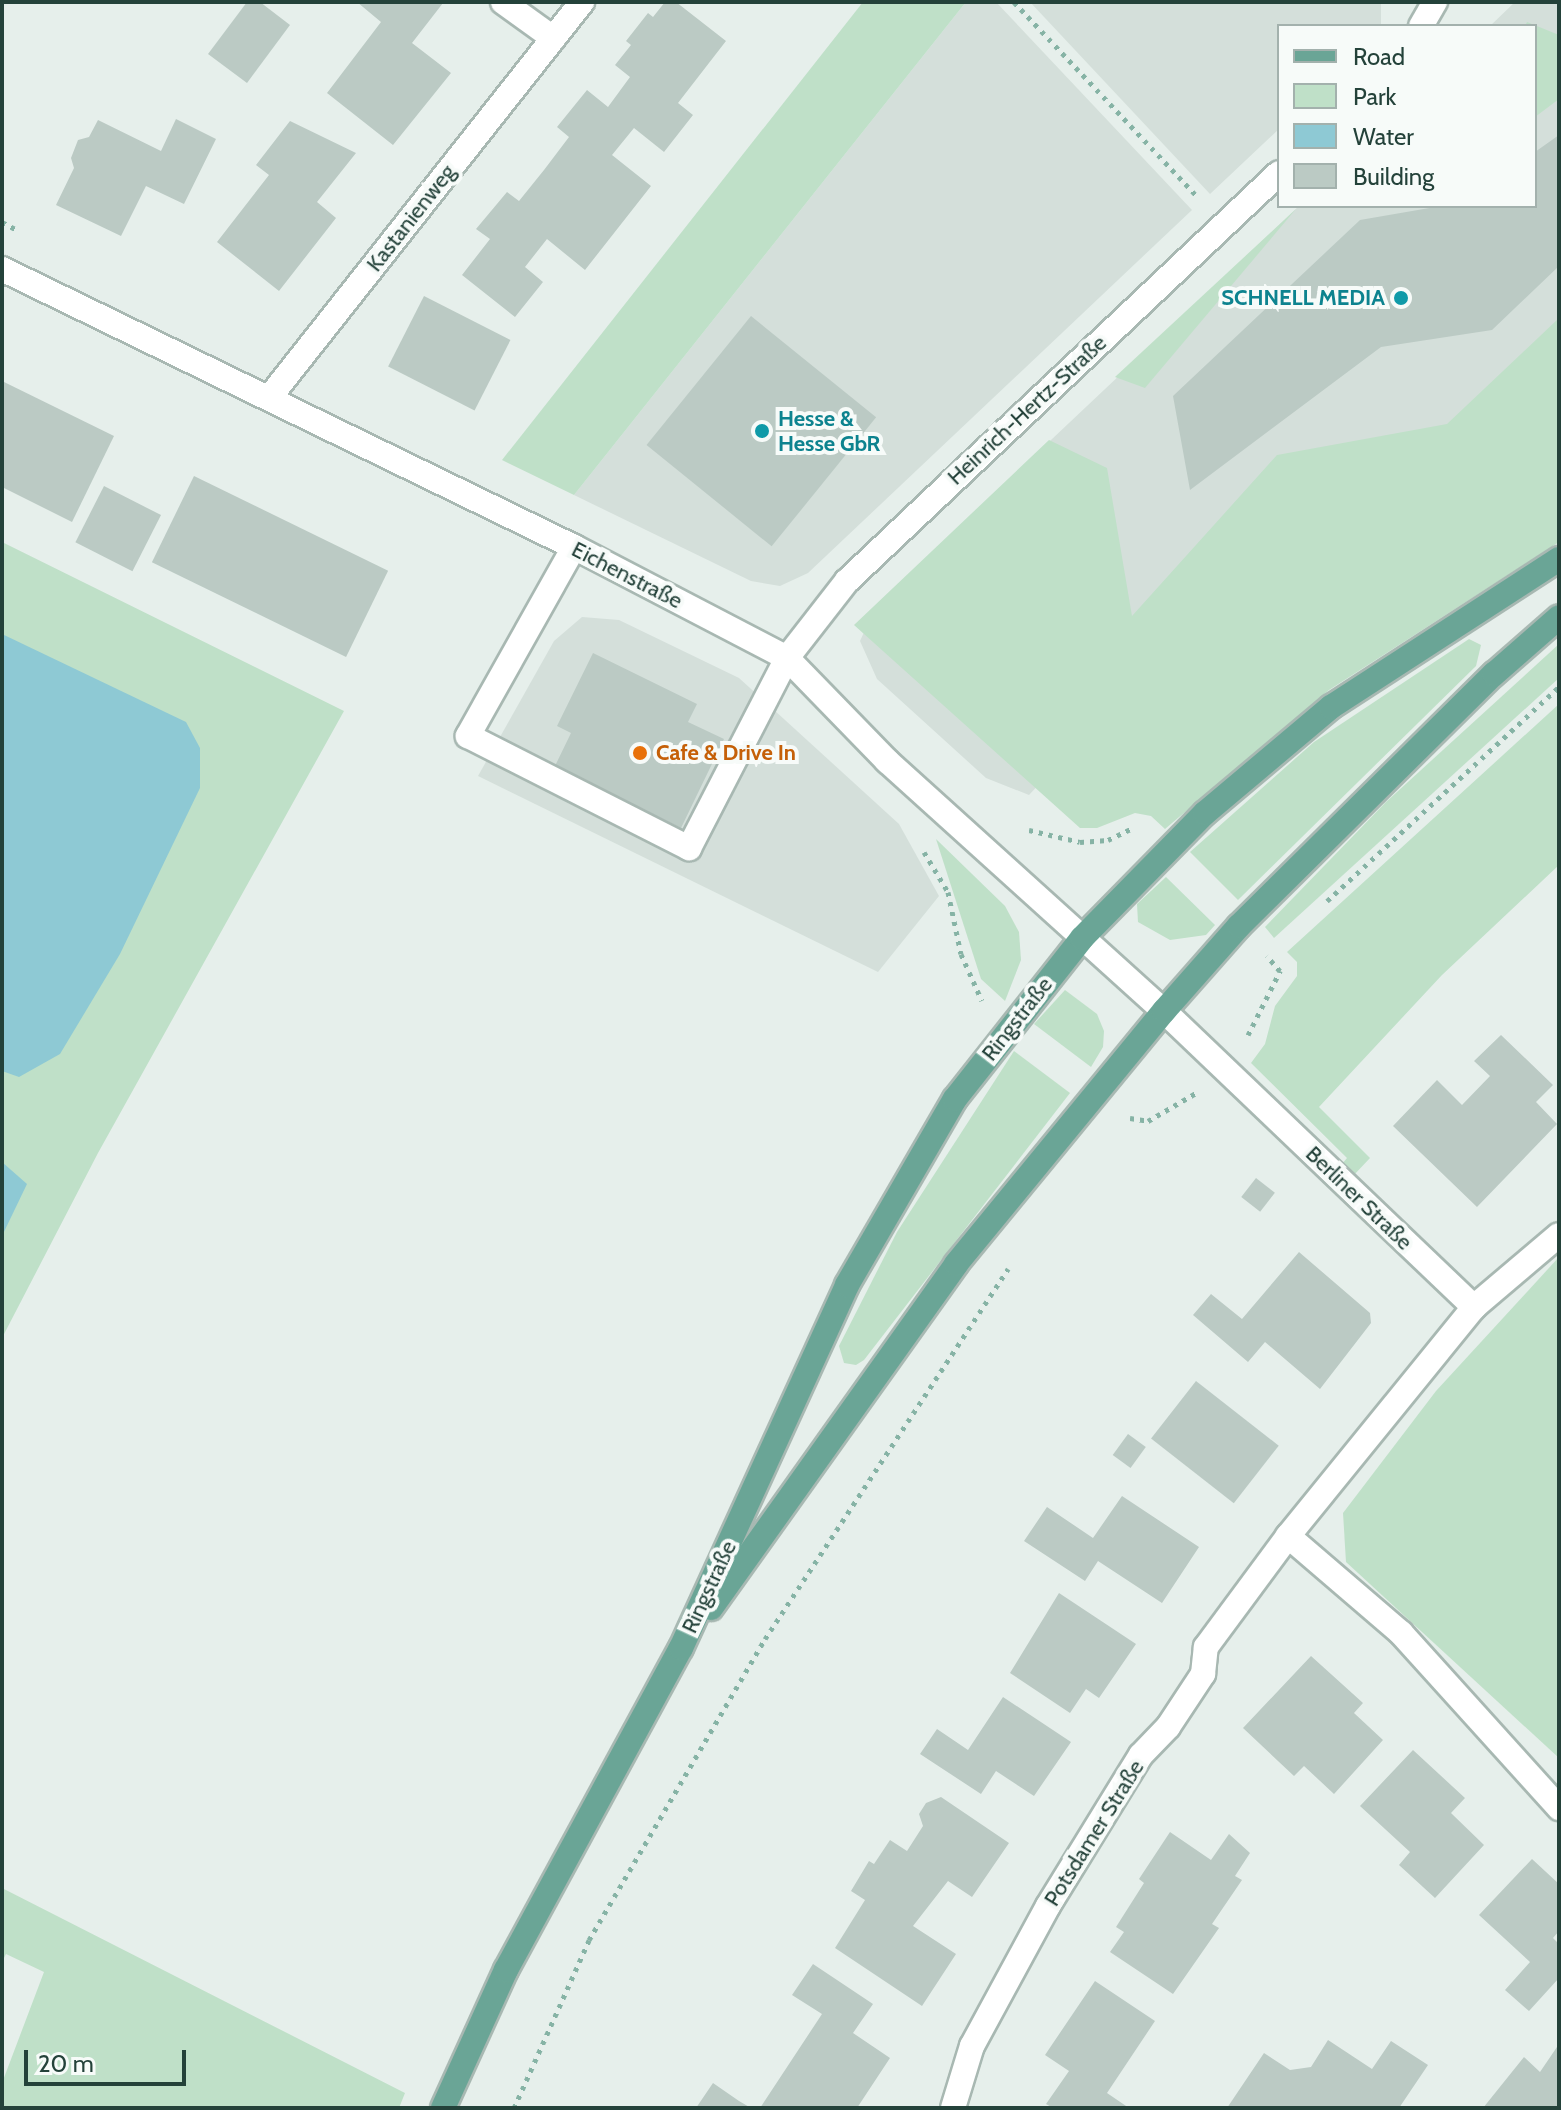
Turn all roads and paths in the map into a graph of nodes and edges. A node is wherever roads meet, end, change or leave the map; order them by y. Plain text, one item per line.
1 (503, 2) edge
2 (582, 2) edge
3 (1014, 2) edge
4 (1435, 2) edge
5 (1422, 24) edge
6 (553, 38) junction
7 (1277, 175) edge
8 (1224, 225) junction
9 (2, 269) edge
10 (269, 398) junction
11 (574, 547) junction
12 (1559, 559) edge
13 (1559, 617) edge
14 (787, 658) junction
15 (1559, 687) edge
16 (1021, 825) dead end
17 (1142, 831) dead end
18 (920, 845) dead end
19 (1324, 904) dead end
20 (1082, 938) junction
21 (1279, 946) dead end
22 (1267, 956) junction
23 (1256, 967) dead end
24 (1164, 1011) junction
25 (994, 1013) dead end
26 (1229, 1073) junction
27 (1121, 1111) dead end
28 (1559, 1235) edge
29 (1017, 1254) dead end
30 (1474, 1307) junction
31 (1288, 1536) junction
32 (681, 1648) junction
33 (1559, 1808) edge
34 (443, 2108) edge
35 (514, 2108) edge
36 (953, 2108) edge

1 - 6 street
2 - 6 street, Kastanienweg
3 - 8 path
4 - 5 street
6 - 10 street, Kastanienweg
7 - 8 street, Heinrich-Hertz-Straße
8 - 14 street, Heinrich-Hertz-Straße
9 - 10 street, Eichenstraße
10 - 11 street, Eichenstraße
11 - 14 street, Eichenstraße
11 - 14 street, Heinrich-Hertz-Straße
12 - 20 main road, Ringstraße
13 - 24 main road, Ringstraße
14 - 20 street, Eichenstraße
15 - 19 path
16 - 17 path
18 - 25 path
20 - 24 street, Eichenstraße
20 - 32 main road, Ringstraße
21 - 22 path
22 - 23 path
22 - 26 path
24 - 26 street, Berliner Straße
24 - 32 main road, Ringstraße
26 - 27 path
26 - 30 street, Berliner Straße
28 - 30 street
29 - 35 path
30 - 31 street, Potsdamer Straße
31 - 33 street
31 - 36 street, Potsdamer Straße
32 - 34 main road, Ringstraße

